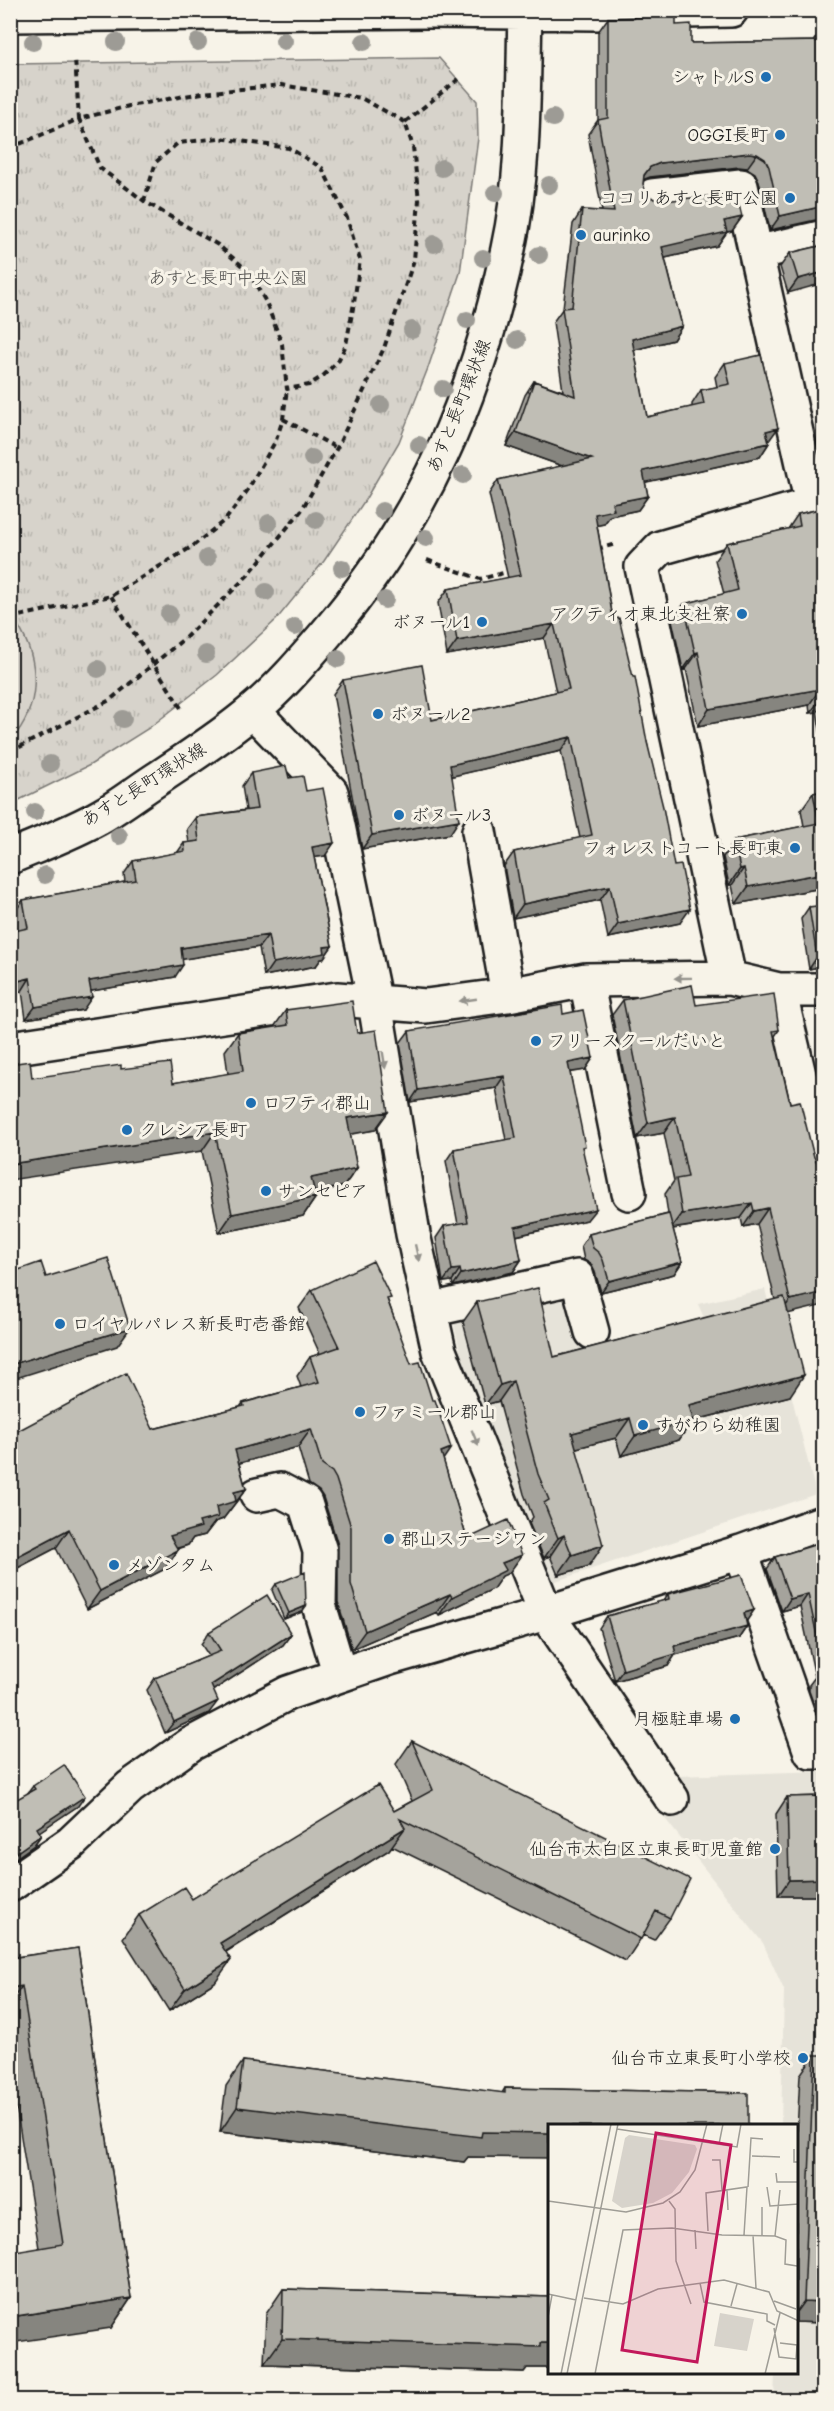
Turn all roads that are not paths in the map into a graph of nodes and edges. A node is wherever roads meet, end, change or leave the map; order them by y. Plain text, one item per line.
1 (731, 10) edge
2 (525, 11) edge
3 (708, 11) edge
4 (10, 15) edge
5 (652, 196) edge
6 (824, 237) edge
7 (756, 253) junction
8 (818, 503) edge
9 (253, 711) junction
10 (480, 831) dead end
11 (10, 857) edge
12 (729, 978) junction
13 (586, 980) junction
14 (779, 990) junction
15 (824, 990) edge
16 (508, 994) junction
17 (375, 1003) junction
18 (10, 1048) edge
19 (821, 1168) edge
20 (629, 1193) dead end
21 (430, 1310) junction
22 (592, 1332) dead end
23 (257, 1495) dead end
24 (824, 1522) edge
25 (741, 1552) junction
26 (546, 1613) junction
27 (340, 1675) junction
28 (824, 1752) edge
29 (672, 1798) dead end
30 (10, 1885) edge

1 - 3 street
2 - 3 street
2 - 4 street
2 - 9 street, あすと長町環状線
5 - 7 street
6 - 7 street
7 - 8 street
8 - 12 street
9 - 11 street, あすと長町環状線
9 - 17 street
10 - 16 street
12 -> 13 street
12 - 14 street
13 - 16 street
13 - 20 street
14 - 15 street
14 - 19 street
16 -> 17 street
17 - 18 street
17 -> 21 street
21 - 22 street
21 -> 26 street
23 - 27 street
24 - 25 street
25 - 26 street
25 - 28 street
26 - 27 street
26 - 29 street
27 - 30 street

